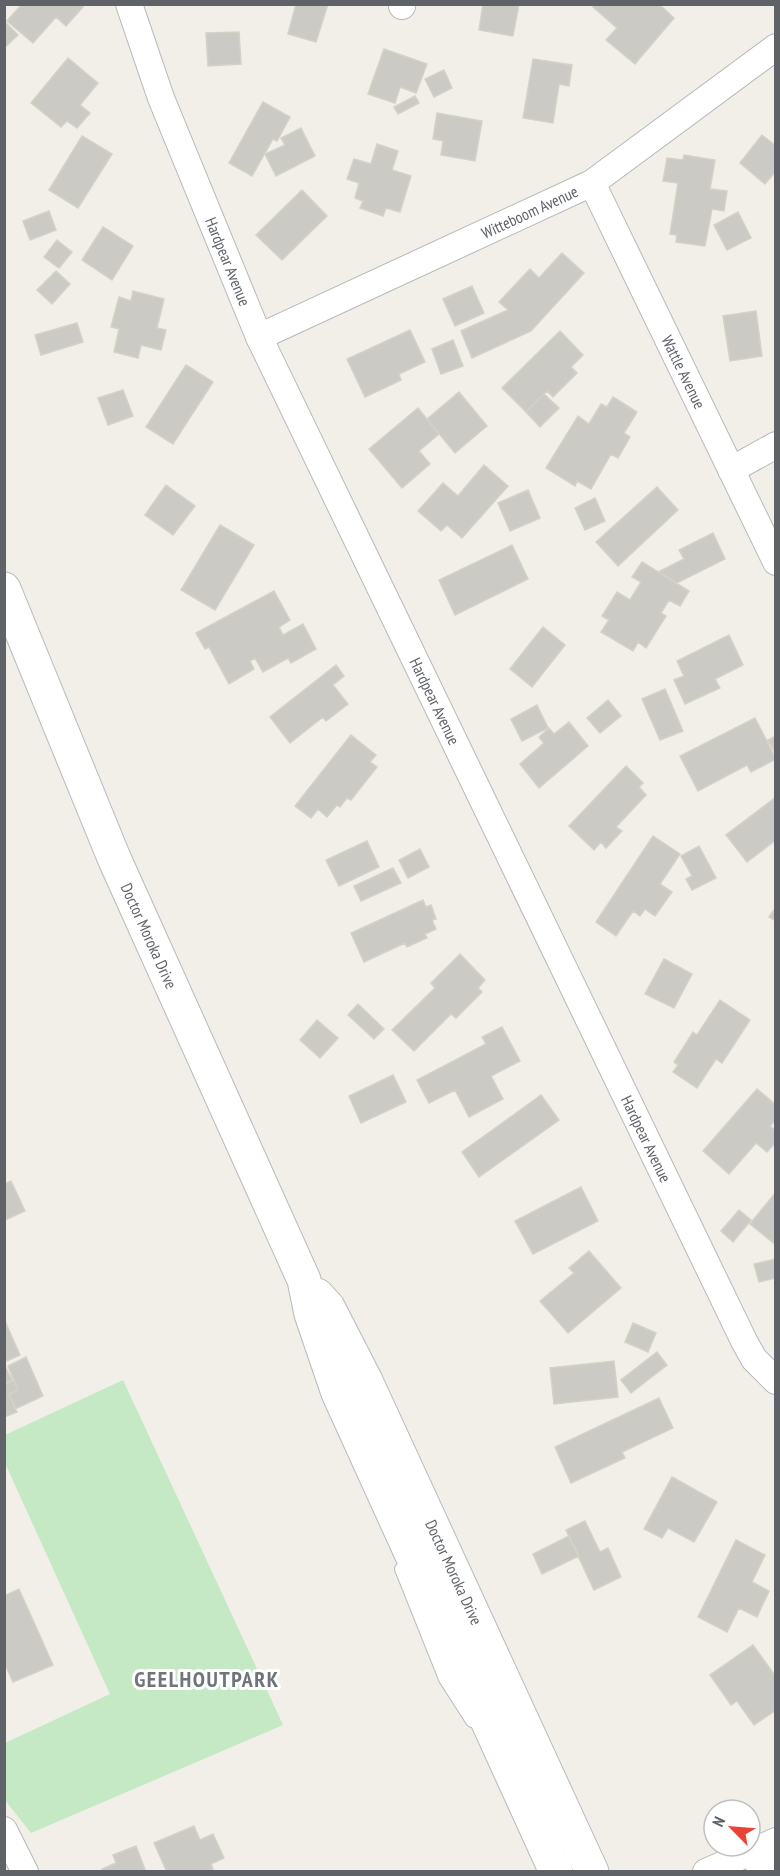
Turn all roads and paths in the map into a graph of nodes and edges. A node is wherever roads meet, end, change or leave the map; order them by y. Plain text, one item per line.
1 (129, 4) edge
2 (776, 47) edge
3 (592, 183) junction
4 (259, 337) junction
5 (776, 445) edge
6 (731, 470) junction
7 (776, 561) edge
8 (4, 589) edge
9 (304, 1280) junction
10 (776, 1381) edge
11 (372, 1466) junction
12 (516, 1784) junction
13 (4, 1830) edge
14 (776, 1841) edge
15 (776, 1864) edge
16 (26, 1872) edge
17 (556, 1872) edge
18 (592, 1872) edge
19 (706, 1872) edge
20 (759, 1872) edge

1 - 4 street, Hardpear Avenue
2 - 3 street, Witteboom Avenue
3 - 4 street, Witteboom Avenue
3 - 6 street, Wattle Avenue
4 - 10 street, Hardpear Avenue
5 - 6 street
6 - 7 street, Wattle Avenue
8 - 9 main road, Doctor Moroka Drive
9 - 11 main road, Doctor Moroka Drive
9 - 18 main road, Doctor Moroka Drive
11 - 12 main road, Doctor Moroka Drive
11 - 12 lane
12 - 17 main road, Doctor Moroka Drive
13 - 16 street
14 - 19 street
15 - 20 street

